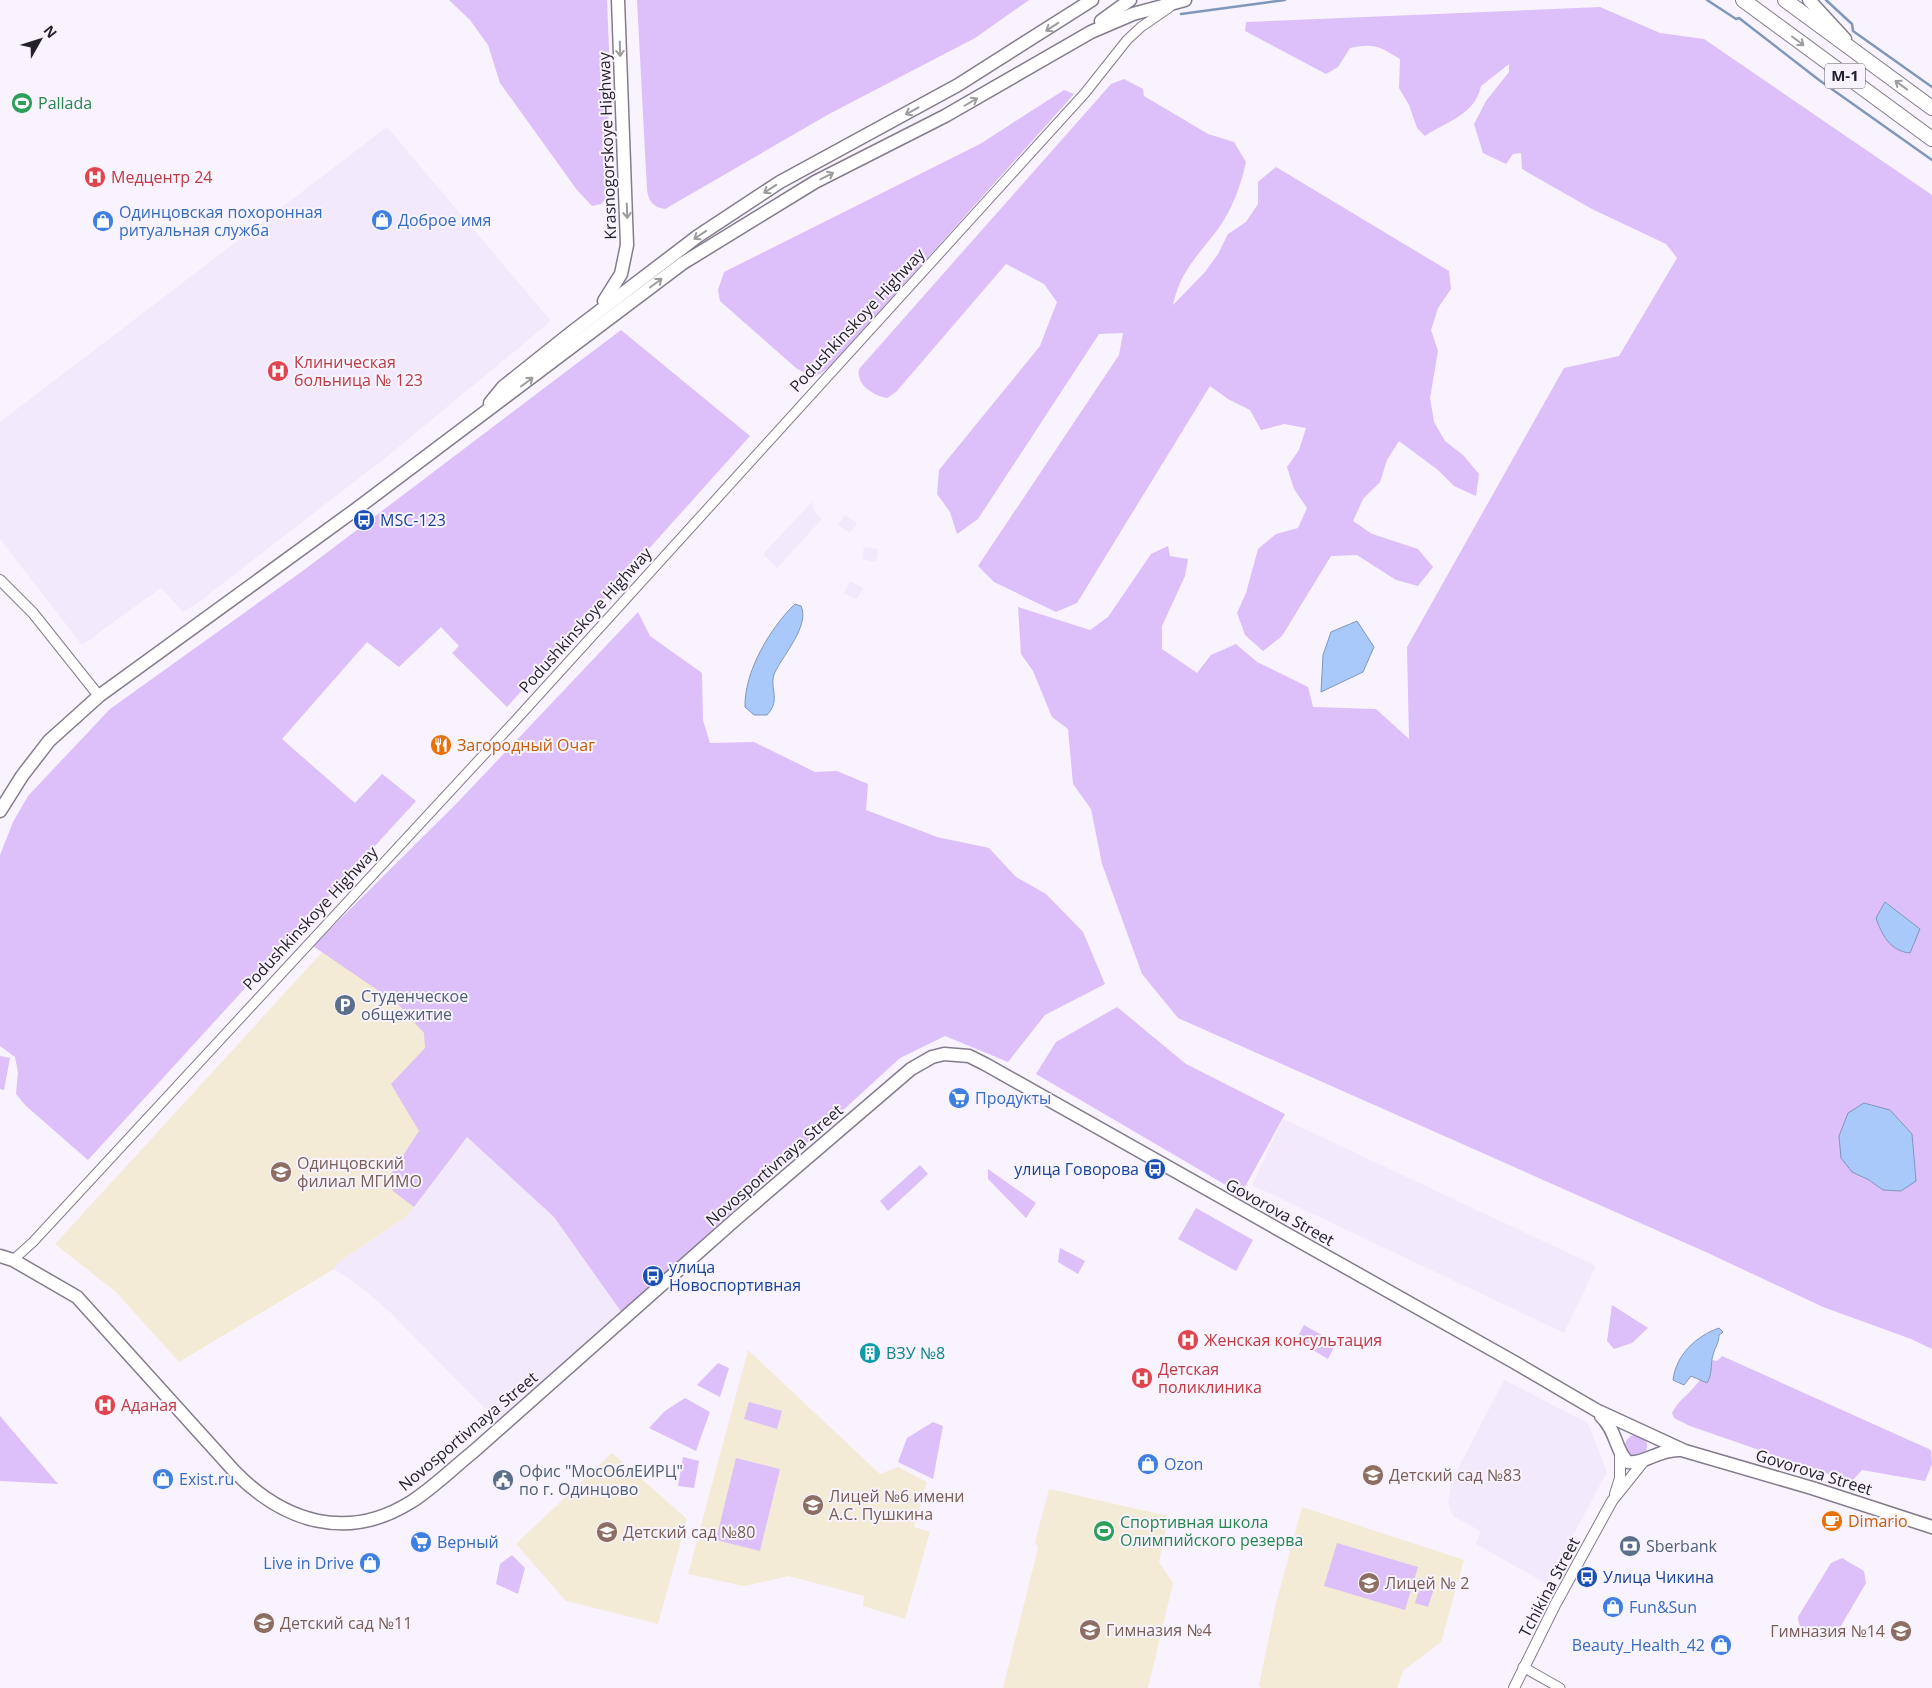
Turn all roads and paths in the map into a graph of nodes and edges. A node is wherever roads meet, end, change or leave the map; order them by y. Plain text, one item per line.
1 (618, 0) edge
2 (1092, 0) edge
3 (1130, 0) edge
4 (1738, 0) edge
5 (1743, 0) edge
6 (1785, 0) edge
7 (1808, 0) edge
8 (1182, 1) edge
9 (1759, 12) junction
10 (1071, 43) junction
11 (1870, 63) junction
12 (1932, 108) edge
13 (1932, 139) edge
14 (572, 332) junction
15 (474, 421) junction
16 (0, 580) edge
17 (99, 696) junction
18 (0, 811) edge
19 (944, 1054) joint
20 (0, 1256) edge
21 (14, 1260) junction
22 (1596, 1410) junction
23 (1641, 1432) junction
24 (1619, 1450) junction
25 (1685, 1450) junction
26 (1646, 1459) junction
27 (1612, 1501) junction
28 (1932, 1527) edge
29 (1523, 1667) junction
30 (1514, 1688) edge
31 (1560, 1688) edge

1 -> 14 main road, Krasnogorskoye Highway
2 -> 14 main road
3 - 10 main road
4 - 9 main road
5 - 9 highway, М-1
6 - 11 highway, М-1
7 - 11 main road
8 - 10 main road
8 - 21 street, Podushkinskoye Highway
9 -> 13 highway, М-1
15 -> 10 main road
12 -> 11 highway, М-1
14 - 15 main road
15 - 17 main road
16 - 17 street
17 - 18 main road
19 - 21 main road, Novosportivnaya Street
19 - 22 main road, Govorova Street
20 - 21 main road, Novosportivnaya Street
22 - 23 main road, Govorova Street
22 - 24 main road, Govorova Street
23 - 24 main road
23 - 25 main road, Govorova Street
23 - 26 main road
24 - 26 main road, Govorova Street
24 - 27 street, Tchikina Street
25 - 26 main road, Govorova Street
25 - 28 main road, Govorova Street
26 - 27 street, Tchikina Street
27 - 29 street, Tchikina Street
29 - 30 street, Tchikina Street
29 - 31 street

